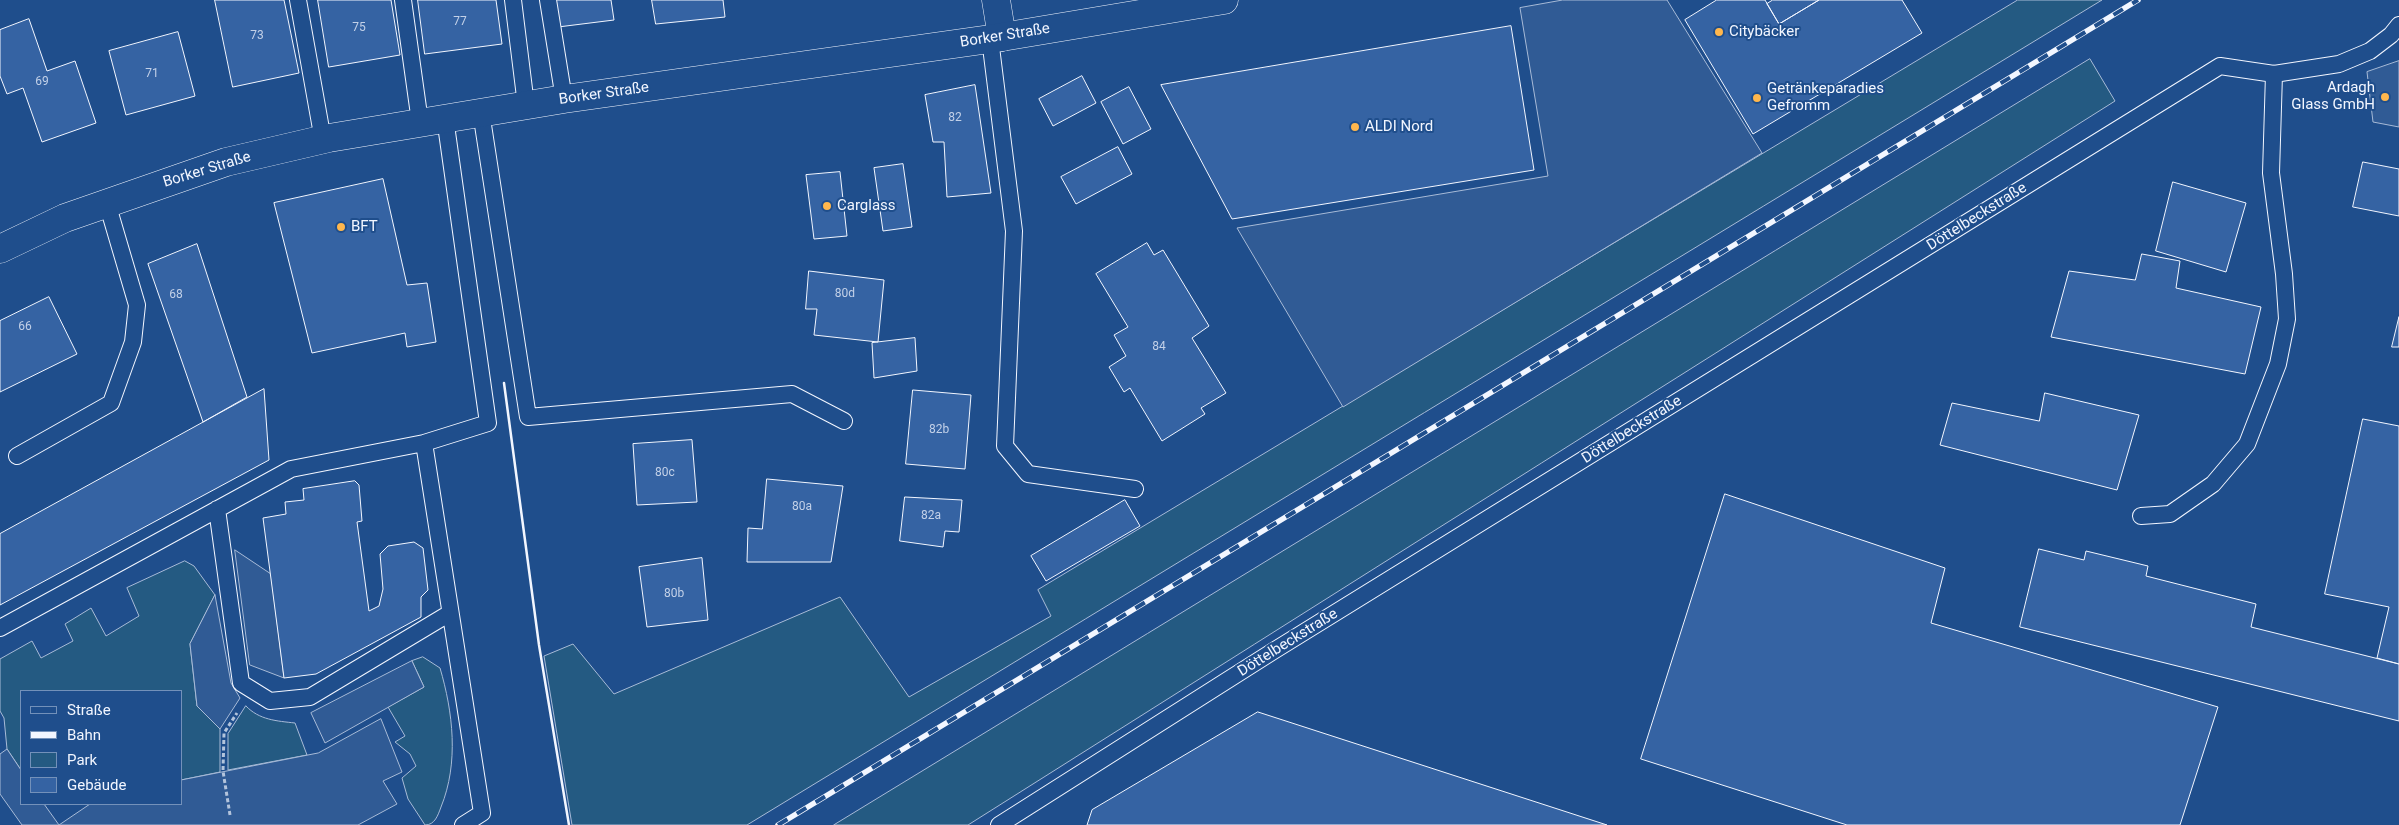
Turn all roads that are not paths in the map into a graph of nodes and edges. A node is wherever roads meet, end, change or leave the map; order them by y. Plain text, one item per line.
1 (298, 0) edge
2 (403, 0) edge
3 (513, 0) edge
4 (548, 0) edge
5 (996, 0) edge
6 (1224, 0) edge
7 (2399, 25) edge
8 (996, 38) junction
9 (2274, 74) junction
10 (564, 99) junction
11 (526, 105) junction
12 (481, 112) junction
13 (433, 120) junction
14 (323, 140) junction
15 (107, 203) junction
16 (0, 249) edge
17 (844, 421) dead end
18 (424, 443) junction
19 (17, 456) dead end
20 (1135, 489) dead end
21 (217, 509) junction
22 (2141, 516) dead end
23 (450, 613) junction
24 (0, 628) edge
25 (463, 825) edge
26 (999, 825) edge

1 - 14 lane
2 - 13 lane
3 - 11 lane
4 - 10 lane
5 - 8 main road
6 - 8 main road, Borker Straße
7 - 9 lane, Döttelbeckstraße
8 - 10 main road, Borker Straße
8 - 20 lane
9 - 22 lane
9 - 26 lane, Döttelbeckstraße
10 - 11 main road, Borker Straße
11 - 12 main road, Borker Straße
12 - 13 main road, Borker Straße
12 - 17 lane
13 - 14 main road, Borker Straße
13 - 18 lane
14 - 15 main road, Borker Straße
15 - 16 main road, Borker Straße
15 - 19 lane
18 - 21 lane
18 - 23 lane
21 - 23 lane
21 - 24 lane
23 - 25 lane

